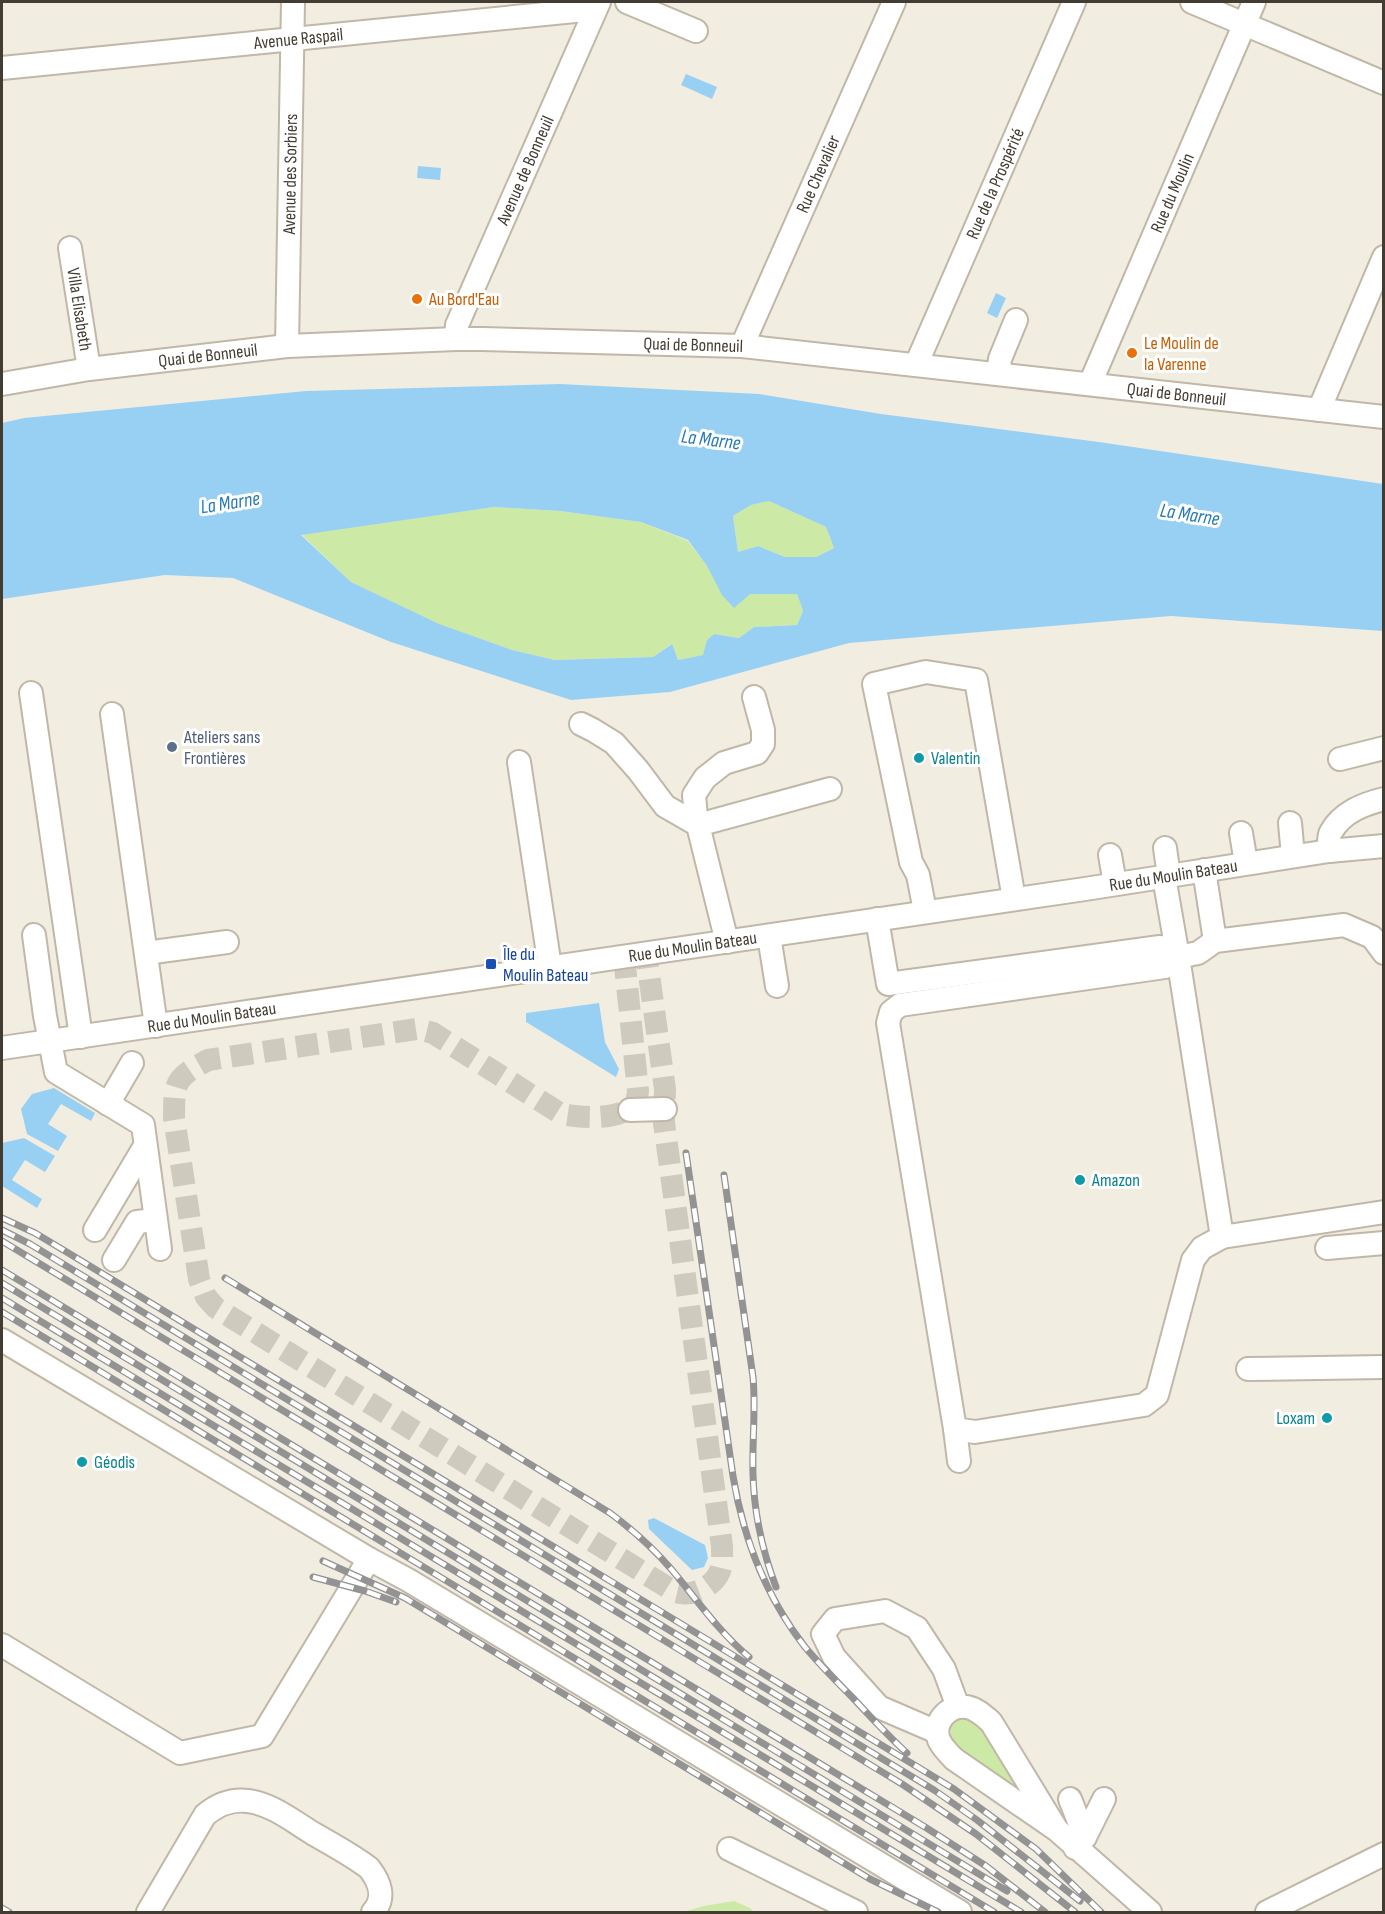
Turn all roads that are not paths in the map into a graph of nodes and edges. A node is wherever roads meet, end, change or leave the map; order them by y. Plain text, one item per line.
1 (293, 2) edge
2 (627, 2) edge
3 (894, 2) edge
4 (1074, 2) edge
5 (1192, 2) edge
6 (1254, 2) edge
7 (597, 5) edge
8 (1244, 24) junction
9 (696, 31) dead end
10 (293, 39) junction
11 (2, 68) edge
12 (1383, 83) edge
13 (70, 248) dead end
14 (1383, 258) edge
15 (1016, 320) dead end
16 (456, 339) junction
17 (287, 346) junction
18 (742, 346) junction
19 (916, 365) junction
20 (89, 369) junction
21 (998, 374) junction
22 (2, 384) edge
23 (1090, 384) junction
24 (1318, 410) junction
25 (1383, 417) edge
26 (31, 693) dead end
27 (754, 697) dead end
28 (112, 714) dead end
29 (581, 724) dead end
30 (1383, 748) edge
31 (1340, 759) dead end
32 (519, 762) dead end
33 (830, 789) dead end
34 (1383, 799) edge
35 (1290, 823) dead end
36 (698, 825) junction
37 (1241, 833) dead end
38 (1383, 846) edge
39 (1165, 848) dead end
40 (1329, 851) junction
41 (1110, 855) dead end
42 (1293, 856) junction
43 (1246, 863) junction
44 (1204, 870) junction
45 (1166, 876) junction
46 (1115, 884) junction
47 (1014, 899) junction
48 (925, 911) junction
49 (863, 914) junction
50 (34, 935) dead end
51 (769, 936) junction
52 (1215, 941) junction
53 (227, 942) dead end
54 (727, 942) junction
55 (146, 953) junction
56 (1383, 953) edge
57 (1178, 957) junction
58 (550, 967) junction
59 (888, 984) junction
60 (777, 986) dead end
61 (891, 1012) junction
62 (156, 1026) junction
63 (81, 1037) junction
64 (51, 1041) junction
65 (2, 1048) edge
66 (132, 1063) dead end
67 (108, 1104) junction
68 (664, 1109) dead end
69 (630, 1110) dead end
70 (146, 1146) junction
71 (1383, 1212) edge
72 (155, 1220) junction
73 (95, 1230) dead end
74 (1222, 1237) junction
75 (1383, 1243) edge
76 (1327, 1248) dead end
77 (160, 1249) dead end
78 (114, 1260) dead end
79 (2, 1340) edge
80 (1383, 1366) edge
81 (1248, 1369) dead end
82 (955, 1430) junction
83 (959, 1461) dead end
84 (369, 1559) junction
85 (2, 1645) edge
86 (958, 1707) junction
87 (937, 1732) junction
88 (1070, 1799) dead end
89 (1104, 1799) dead end
90 (1057, 1830) junction
91 (1080, 1842) junction
92 (729, 1849) dead end
93 (1373, 1864) edge
94 (1147, 1903) edge
95 (148, 1912) edge
96 (374, 1912) edge
97 (856, 1912) edge
98 (960, 1912) edge
99 (1267, 1912) edge

1 - 10 street, Avenue des Sorbiers
2 - 9 street
3 - 18 street, Rue Chevalier
4 - 19 street, Rue de la Prospérité
5 - 8 street
6 - 8 street, Rue du Moulin
7 - 10 street, Avenue Raspail
7 - 16 street, Avenue de Bonneuil
8 - 12 street
8 - 23 street, Rue du Moulin
10 - 11 street, Avenue Raspail
10 - 17 street, Avenue des Sorbiers
13 - 20 street, Villa Elisabeth
14 - 24 street
15 - 21 street
16 - 17 street, Quai de Bonneuil
16 - 18 street, Quai de Bonneuil
17 - 20 street, Quai de Bonneuil
18 - 19 street, Quai de Bonneuil
19 - 21 street, Quai de Bonneuil
20 - 22 street, Quai de Bonneuil
21 - 23 street, Quai de Bonneuil
23 - 24 street, Quai de Bonneuil
24 - 25 street, Quai de Bonneuil
26 - 63 street
27 - 36 street
28 - 55 street
29 - 36 street
30 - 31 street
32 - 58 street
33 - 36 street
34 - 40 street
35 - 42 street
36 - 54 street
37 - 43 street
38 - 40 street, Rue du Moulin Bateau
39 - 45 street
40 - 42 street, Rue du Moulin Bateau
41 - 46 street
42 - 43 street, Rue du Moulin Bateau
43 - 44 street, Rue du Moulin Bateau
44 - 45 street, Rue du Moulin Bateau
44 - 52 street
45 - 46 street, Rue du Moulin Bateau
45 - 57 street
46 - 47 street, Rue du Moulin Bateau
47 - 48 street, Rue du Moulin Bateau
47 - 48 street
48 - 49 street, Rue du Moulin Bateau
49 - 51 street, Rue du Moulin Bateau
49 - 59 street
50 - 64 street
51 - 54 street, Rue du Moulin Bateau
51 - 60 street
52 - 56 street
52 - 57 street
53 - 55 street
54 - 58 street, Rue du Moulin Bateau
55 - 62 street
57 - 59 street
57 - 61 street
57 - 74 street
58 - 62 street, Rue du Moulin Bateau
59 - 61 street
61 - 82 street
62 - 63 street, Rue du Moulin Bateau
63 - 64 street, Rue du Moulin Bateau
64 - 65 street, Rue du Moulin Bateau
64 - 67 street
66 - 67 street
67 - 70 street
68 - 69 street
70 - 72 street
70 - 73 street
71 - 74 street
72 - 77 street
72 - 78 street
74 - 82 street
75 - 76 street
79 - 84 street
80 - 81 street
82 - 83 street
84 - 85 street
84 - 98 street
86 - 87 street
86 - 87 street
86 - 90 street
87 - 90 street
88 - 91 street
89 - 91 street
90 - 91 street
91 - 94 street
92 - 97 street
93 - 99 street
95 - 96 street

